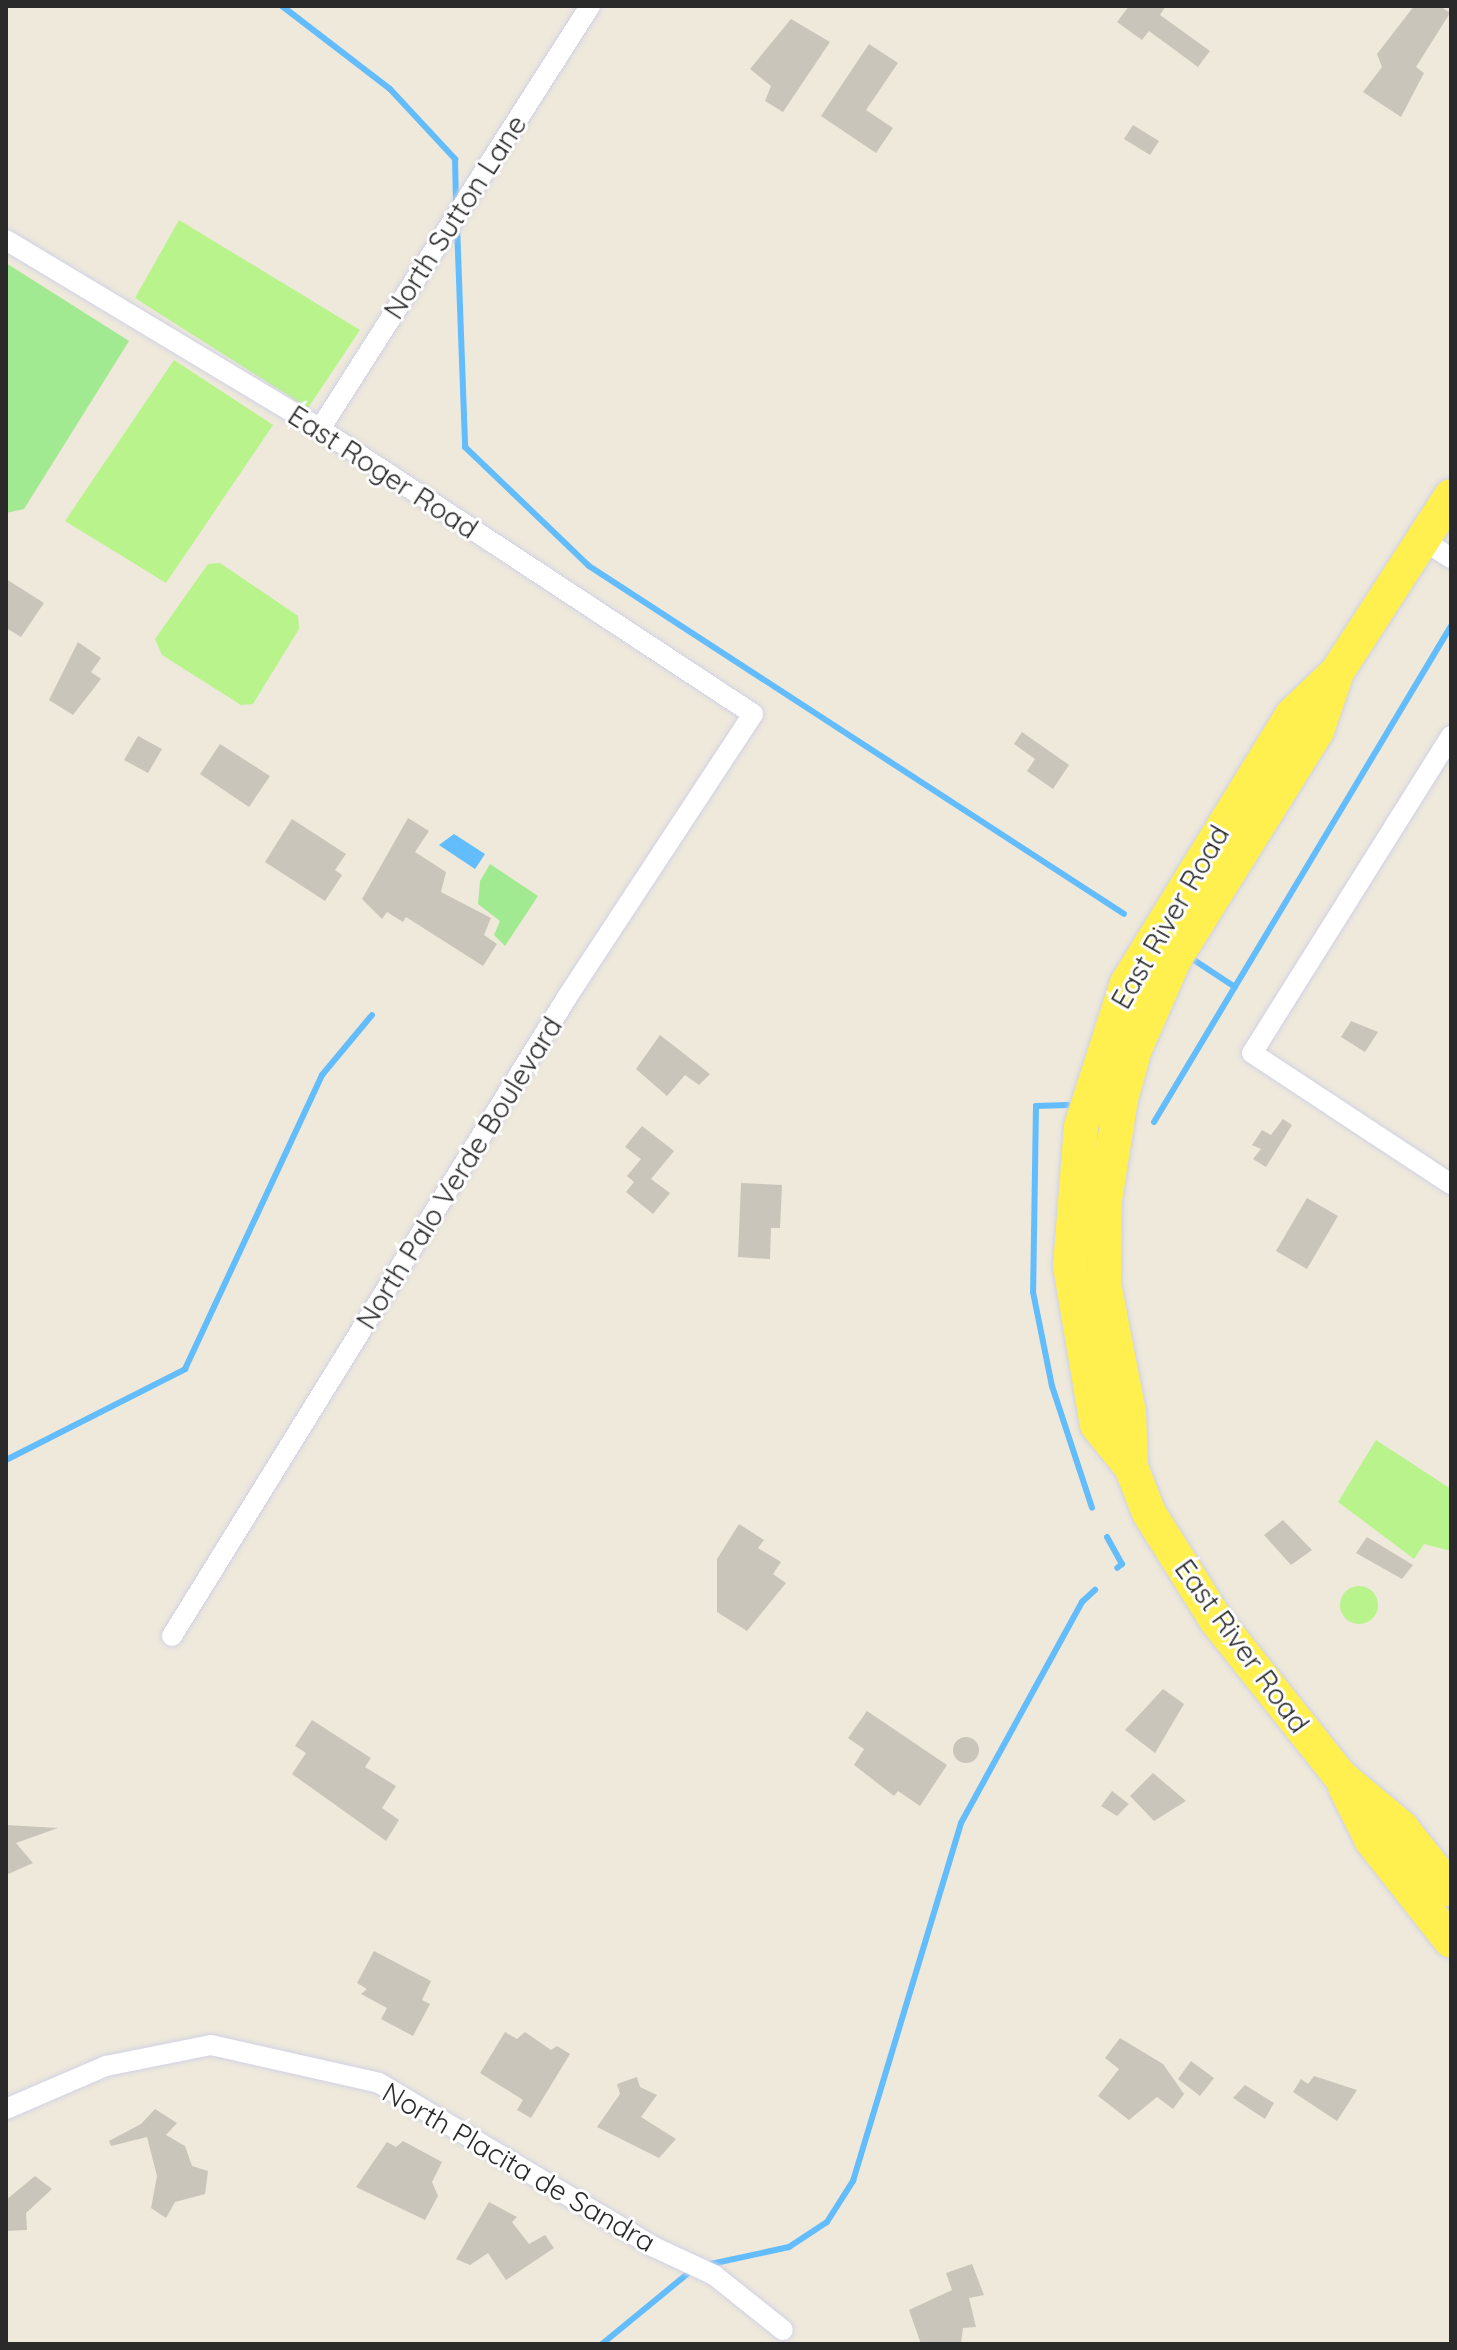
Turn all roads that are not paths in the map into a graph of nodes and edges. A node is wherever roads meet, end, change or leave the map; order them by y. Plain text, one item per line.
1 (590, 6) edge
2 (6, 240) edge
3 (320, 429) junction
4 (1451, 496) edge
5 (1423, 540) junction
6 (1451, 558) edge
7 (753, 714) joint
8 (1451, 736) edge
9 (1451, 1184) edge
10 (172, 1636) dead end
11 (1340, 1776) junction
12 (1451, 1890) edge
13 (1451, 1941) edge
14 (6, 2109) edge
15 (783, 2330) dead end

1 - 3 street, North Sutton Lane
2 - 3 street, East Roger Road
3 - 7 street, East Roger Road
4 - 5 main road, East River Road
5 - 6 street
5 - 11 main road, East River Road
7 - 10 street, North Palo Verde Boulevard
8 - 9 street
11 - 12 main road, East River Road
11 - 13 main road, East River Road
14 - 15 street, North Placita de Sandra

